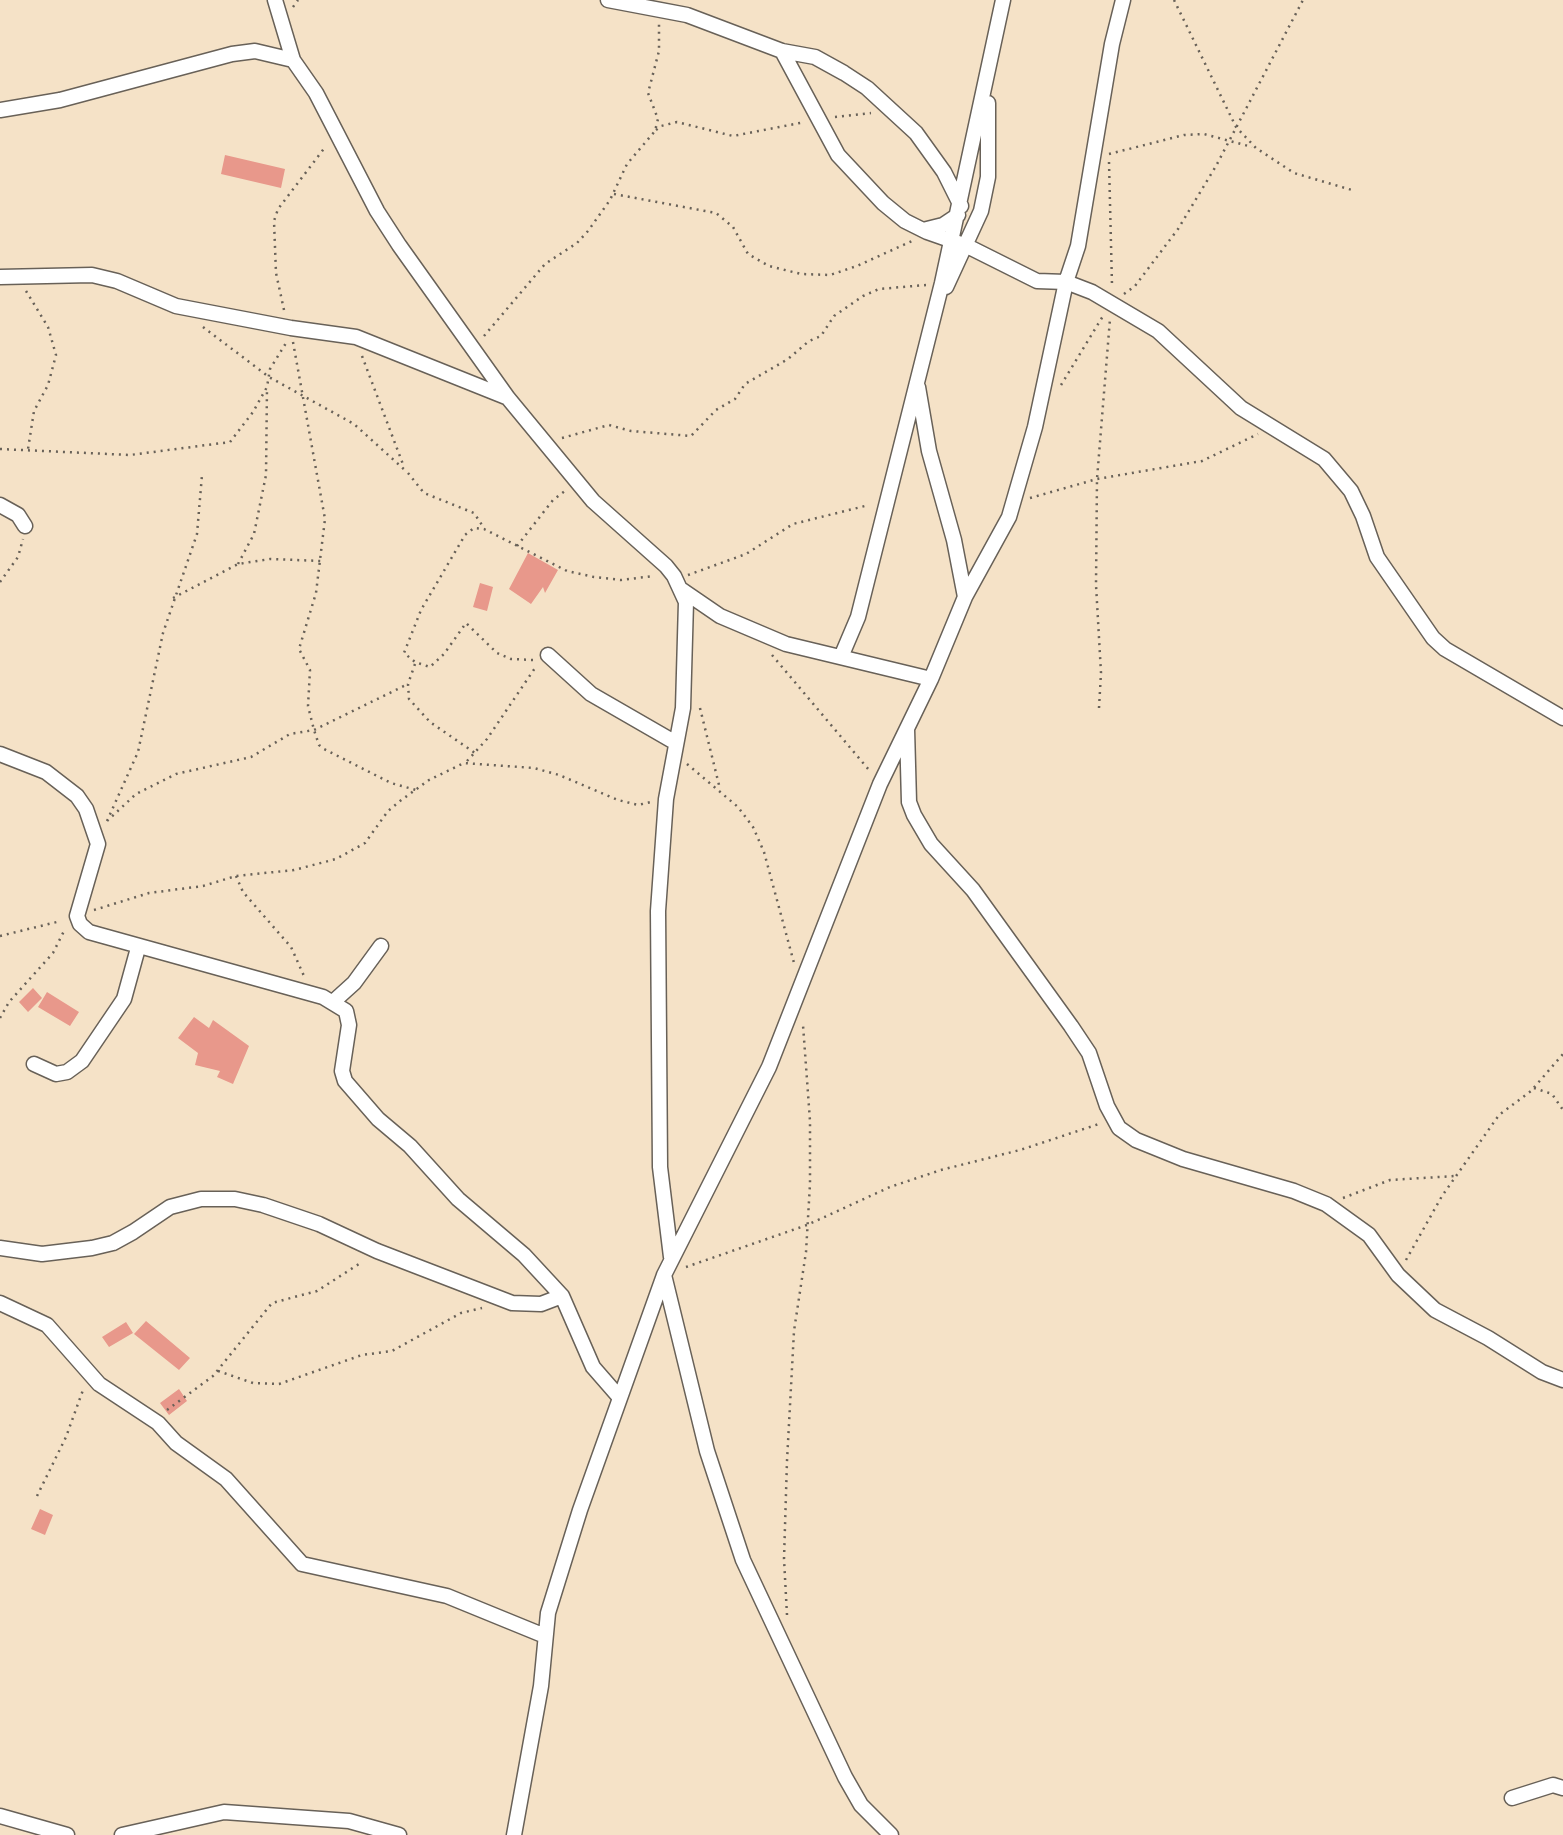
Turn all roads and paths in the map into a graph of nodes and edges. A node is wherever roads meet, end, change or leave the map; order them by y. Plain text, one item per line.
1 (275, 0) edge
2 (608, 0) edge
3 (1003, 0) edge
4 (1123, 0) edge
5 (1174, 0) edge
6 (1303, 0) edge
7 (656, 9) junction
8 (782, 51) junction
9 (293, 60) junction
10 (987, 84) junction
11 (0, 110) edge
12 (891, 111) junction
13 (819, 119) junction
14 (1236, 127) junction
15 (334, 129) junction
16 (655, 131) junction
17 (1229, 140) junction
18 (1107, 143) dead end
19 (1256, 148) junction
20 (1108, 154) junction
21 (1352, 190) dead end
22 (612, 194) junction
23 (960, 210) junction
24 (925, 231) junction
25 (953, 239) junction
26 (967, 246) junction
27 (6, 277) edge
28 (1066, 282) junction
29 (942, 283) junction
30 (1111, 303) junction
31 (936, 304) junction
32 (197, 323) dead end
33 (291, 328) junction
34 (356, 337) junction
35 (471, 350) junction
36 (269, 377) junction
37 (917, 380) junction
38 (267, 387) junction
39 (1056, 393) dead end
40 (304, 397) junction
41 (508, 398) junction
42 (1270, 424) junction
43 (545, 442) junction
44 (0, 449) edge
45 (28, 449) junction
46 (407, 472) junction
47 (202, 475) dead end
48 (1097, 479) junction
49 (578, 482) junction
50 (886, 501) junction
51 (1013, 502) junction
52 (0, 505) edge
53 (24, 526) joint
54 (484, 529) junction
55 (517, 546) junction
56 (321, 561) junction
57 (238, 565) junction
58 (675, 580) junction
59 (0, 582) edge
60 (965, 597) junction
61 (173, 598) junction
62 (771, 654) dead end
63 (548, 655) dead end
64 (841, 657) junction
65 (415, 662) junction
66 (931, 679) junction
67 (408, 684) junction
68 (696, 698) dead end
69 (1099, 708) dead end
70 (1563, 718) edge
71 (907, 726) junction
72 (314, 730) junction
73 (675, 745) junction
74 (0, 754) edge
75 (475, 754) junction
76 (461, 764) junction
77 (880, 784) junction
78 (416, 790) junction
79 (720, 790) junction
80 (666, 799) junction
81 (236, 876) junction
82 (77, 916) junction
83 (0, 936) edge
84 (381, 946) dead end
85 (138, 948) junction
86 (305, 978) dead end
87 (800, 989) junction
88 (333, 1002) junction
89 (802, 1014) dead end
90 (0, 1018) edge
91 (1563, 1054) edge
92 (34, 1063) dead end
93 (1534, 1088) junction
94 (1563, 1110) edge
95 (1112, 1119) junction
96 (1455, 1176) junction
97 (1319, 1202) junction
98 (807, 1226) junction
99 (0, 1248) edge
100 (380, 1252) junction
101 (671, 1257) junction
102 (664, 1275) junction
103 (1398, 1275) junction
104 (562, 1296) junction
105 (0, 1303) edge
106 (512, 1303) junction
107 (218, 1371) junction
108 (89, 1373) junction
109 (1563, 1380) edge
110 (620, 1398) junction
111 (153, 1419) junction
112 (37, 1496) dead end
113 (788, 1626) dead end
114 (545, 1636) junction
115 (1563, 1788) edge
116 (1512, 1798) dead end
117 (0, 1816) edge
118 (67, 1835) edge
119 (122, 1835) edge
120 (399, 1835) edge
121 (514, 1835) edge
122 (891, 1835) edge

1 - 9 street
2 - 7 street
3 - 10 street
4 - 28 street
5 - 14 path
6 - 14 path
7 - 8 street
7 - 16 path
8 - 12 street
8 - 13 street
9 - 11 street
9 - 15 street
10 - 23 street
10 - 26 street
12 - 13 path
12 - 23 street
13 - 16 path
13 - 24 street
14 - 17 path
14 - 19 path
15 - 33 path
15 - 35 street
16 - 22 path
17 - 19 path
17 - 20 path
17 - 30 path
18 - 20 path
19 - 21 path
20 - 30 path
22 - 24 path
22 - 35 path
23 - 24 street
23 - 25 street
24 - 25 street
25 - 26 street
25 - 29 street
26 - 28 street
26 - 31 street
27 - 33 street
27 - 45 path
28 - 30 street
28 - 51 street
29 - 31 street
29 - 43 path
30 - 39 path
30 - 42 street
30 - 48 path
31 - 37 street
32 - 36 path
33 - 34 street
34 - 41 street
34 - 46 path
35 - 41 street
36 - 38 path
36 - 40 path
36 - 40 path
37 - 50 street
37 - 60 street
38 - 45 path
38 - 57 path
40 - 46 path
40 - 56 path
41 - 43 street
42 - 48 path
42 - 70 street
43 - 49 street
44 - 45 path
46 - 54 path
47 - 61 path
48 - 51 path
48 - 69 path
49 - 55 path
49 - 58 street
50 - 58 path
50 - 64 street
51 - 60 street
52 - 53 street
53 - 59 path
54 - 55 path
54 - 65 path
55 - 58 path
56 - 57 path
56 - 72 path
57 - 61 path
58 - 64 street
58 - 73 street
60 - 66 street
61 - 72 path
62 - 77 path
63 - 73 street
64 - 66 street
65 - 67 path
65 - 75 path
66 - 71 street
67 - 72 path
67 - 75 path
68 - 79 path
71 - 77 street
71 - 95 street
72 - 78 path
73 - 79 path
73 - 80 street
74 - 82 street
75 - 76 path
76 - 78 path
76 - 80 path
77 - 87 street
78 - 81 path
79 - 87 path
80 - 101 street
81 - 82 path
81 - 86 path
82 - 85 street
83 - 90 path
84 - 88 street
85 - 88 street
85 - 92 street
87 - 101 street
88 - 104 street
89 - 98 path
91 - 93 path
93 - 94 path
93 - 96 path
95 - 97 street
95 - 98 path
96 - 97 path
96 - 103 path
97 - 103 street
98 - 102 path
98 - 113 path
99 - 100 street
100 - 106 street
100 - 107 path
101 - 102 street
102 - 110 street
102 - 122 street
103 - 109 street
104 - 106 street
104 - 110 street
105 - 108 street
106 - 107 path
107 - 111 path
108 - 111 street
108 - 112 path
110 - 114 street
111 - 114 street
114 - 121 street
115 - 116 street
117 - 118 street
119 - 120 street

